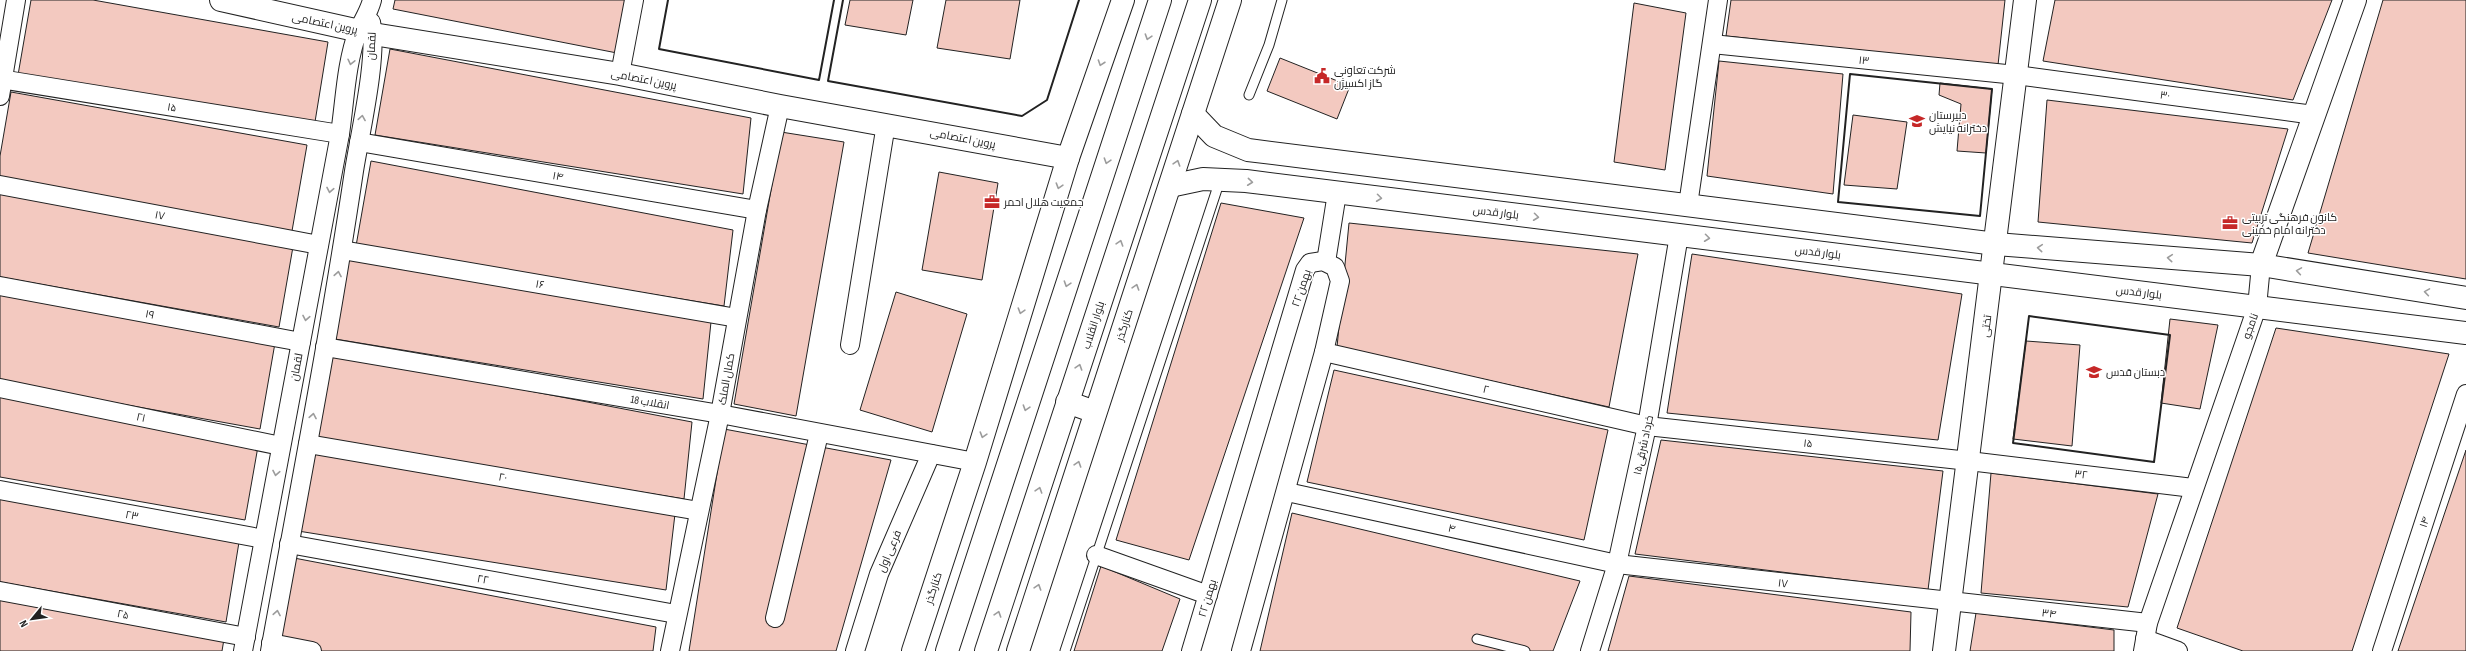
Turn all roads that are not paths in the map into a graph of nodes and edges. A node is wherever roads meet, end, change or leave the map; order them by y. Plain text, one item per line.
1 (16, 0) edge
2 (221, 0) edge
3 (634, 0) edge
4 (1123, 0) edge
5 (1160, 0) edge
6 (1200, 0) edge
7 (1230, 0) edge
8 (1282, 0) edge
9 (1718, 0) edge
10 (2025, 0) edge
11 (2355, 0) edge
12 (368, 19) edge
13 (1712, 44) junction
14 (620, 74) junction
15 (2016, 75) junction
16 (1, 84) edge
17 (1249, 96) dead end
18 (780, 106) junction
19 (1193, 114) junction
20 (2314, 115) junction
21 (886, 124) junction
22 (340, 134) junction
23 (359, 142) junction
24 (1068, 158) junction
25 (1342, 162) junction
26 (1220, 180) junction
27 (0, 185) edge
28 (1170, 186) junction
29 (1338, 193) junction
30 (1688, 205) junction
31 (757, 210) junction
32 (1679, 235) junction
33 (1996, 244) junction
34 (319, 245) junction
35 (342, 250) junction
36 (1326, 262) junction
37 (2261, 265) junction
38 (1992, 274) junction
39 (0, 286) edge
40 (2466, 298) edge
41 (2257, 307) junction
42 (737, 318) junction
43 (2466, 333) edge
44 (301, 342) junction
45 (850, 346) dead end
46 (325, 348) junction
47 (1324, 352) junction
48 (0, 388) edge
49 (2466, 394) edge
50 (1067, 402) junction
51 (1095, 412) junction
52 (720, 414) junction
53 (1647, 426) junction
54 (818, 434) junction
55 (308, 444) junction
56 (282, 446) junction
57 (931, 454) junction
58 (1969, 460) junction
59 (975, 462) junction
60 (2193, 488) junction
61 (0, 490) edge
62 (1287, 492) junction
63 (699, 511) junction
64 (264, 539) junction
65 (290, 544) junction
66 (1096, 555) junction
67 (1617, 564) junction
68 (0, 591) edge
69 (1208, 595) junction
70 (1950, 602) junction
71 (676, 614) junction
72 (775, 618) dead end
73 (2145, 638) edge
74 (1477, 639) dead end
75 (244, 644) edge
76 (271, 647) edge
77 (1192, 650) edge
78 (312, 651) edge
79 (670, 651) edge
80 (855, 651) edge
81 (913, 651) edge
82 (947, 651) edge
83 (986, 651) edge
84 (1018, 651) edge
85 (1065, 651) edge
86 (1241, 651) edge
87 (1525, 651) edge
88 (1590, 651) edge
89 (1944, 651) edge
90 (2178, 651) edge
91 (2382, 651) edge

1 - 16 street
2 - 12 main road, پروین اعتصامی
3 - 14 street
4 -> 24 main road, کنارگذر
5 -> 82 main road
50 -> 6 main road, بلوار انقلاب
7 - 19 main road, کنارگذر
8 - 17 lane
9 - 13 street
10 - 15 main road, تختی
11 - 20 main road, نامجو
12 - 14 main road, پروین اعتصامی
12 -> 22 street, لقمان
23 -> 12 street, لقمان
13 - 15 street, ۱۳
13 - 30 street
14 - 18 main road, پروین اعتصامی
15 - 20 street, ۳۰
15 - 33 main road, تختی
16 - 22 street, ۱۵
18 - 21 main road, پروین اعتصامی
18 - 31 street, کمال الملک
19 - 25 main road
28 -> 19 main road, کنارگذر
20 - 37 main road, نامجو
21 - 24 main road, پروین اعتصامی
21 - 45 street
22 -> 34 street, لقمان
23 - 31 street, ۱۴
23 - 35 street, لقمان
24 -> 59 main road, کنارگذر
25 - 29 main road
25 - 30 main road
26 - 28 main road, بلوار قدس
26 -> 29 main road, بلوار قدس
26 - 66 lane
27 - 34 street, ۱۷
51 -> 28 main road, کنارگذر
29 -> 32 main road, بلوار قدس
29 - 36 street
30 - 33 main road
31 - 42 street, کمال الملک
32 -> 38 main road, بلوار قدس
32 - 53 street, ۱۵خرداد شرقی
37 -> 33 main road
33 - 38 main road, تختی
34 -> 44 street, لقمان
35 - 42 street, ۱۶
46 -> 35 street, لقمان
36 - 47 street, ۲۲ بهمن
36 - 69 street, ۲۲ بهمن
40 -> 37 main road
37 - 41 street, نامجو
38 - 41 main road, بلوار قدس
38 - 58 main road, تختی
39 - 44 street, ۱۹
41 - 43 main road, بلوار قدس
41 - 60 street, نامجو
42 - 52 street, کمال الملک
44 - 56 street, لقمان
46 - 52 street, انقلاب 18
55 -> 46 street, لقمان
47 - 53 street, ۲
47 - 62 street, ۲۲ بهمن
48 - 56 street, ۲۱
49 - 91 street, ۱۴
50 - 51 main road
83 -> 50 main road, بلوار انقلاب
84 -> 51 main road, کنارگذر
52 - 54 street, انقلاب 18
52 - 63 street, کمال الملک
53 - 58 street, ۱۵
53 - 67 street, ۱۵خرداد شرقی
54 - 57 street, انقلاب 18
54 - 72 street
55 - 63 street, ۲۰
55 - 65 street, لقمان
56 -> 64 street, لقمان
57 - 59 street, انقلاب 18
57 - 80 street, فرعی اول
58 - 60 street, ۳۲
58 - 70 main road, تختی
59 - 81 main road, کنارگذر
60 - 73 street, نامجو
61 - 64 street, ۲۳
62 - 67 street, ۴
62 - 86 street, ۲۲ بهمن
63 - 71 street, کمال الملک
64 - 75 street, لقمان
65 - 71 street, ۲۲
76 -> 65 street, لقمان
66 - 69 street
66 - 85 lane
67 - 70 street, ۱۷
67 - 88 street, ۱۵خرداد شرقی
68 - 75 street, ۲۵
69 - 77 street, ۲۲ بهمن
70 - 73 street, ۳۴
70 - 89 main road, تختی
71 - 79 street, کمال الملک
73 - 90 street, ۳۴
74 - 87 lane
76 - 78 street

